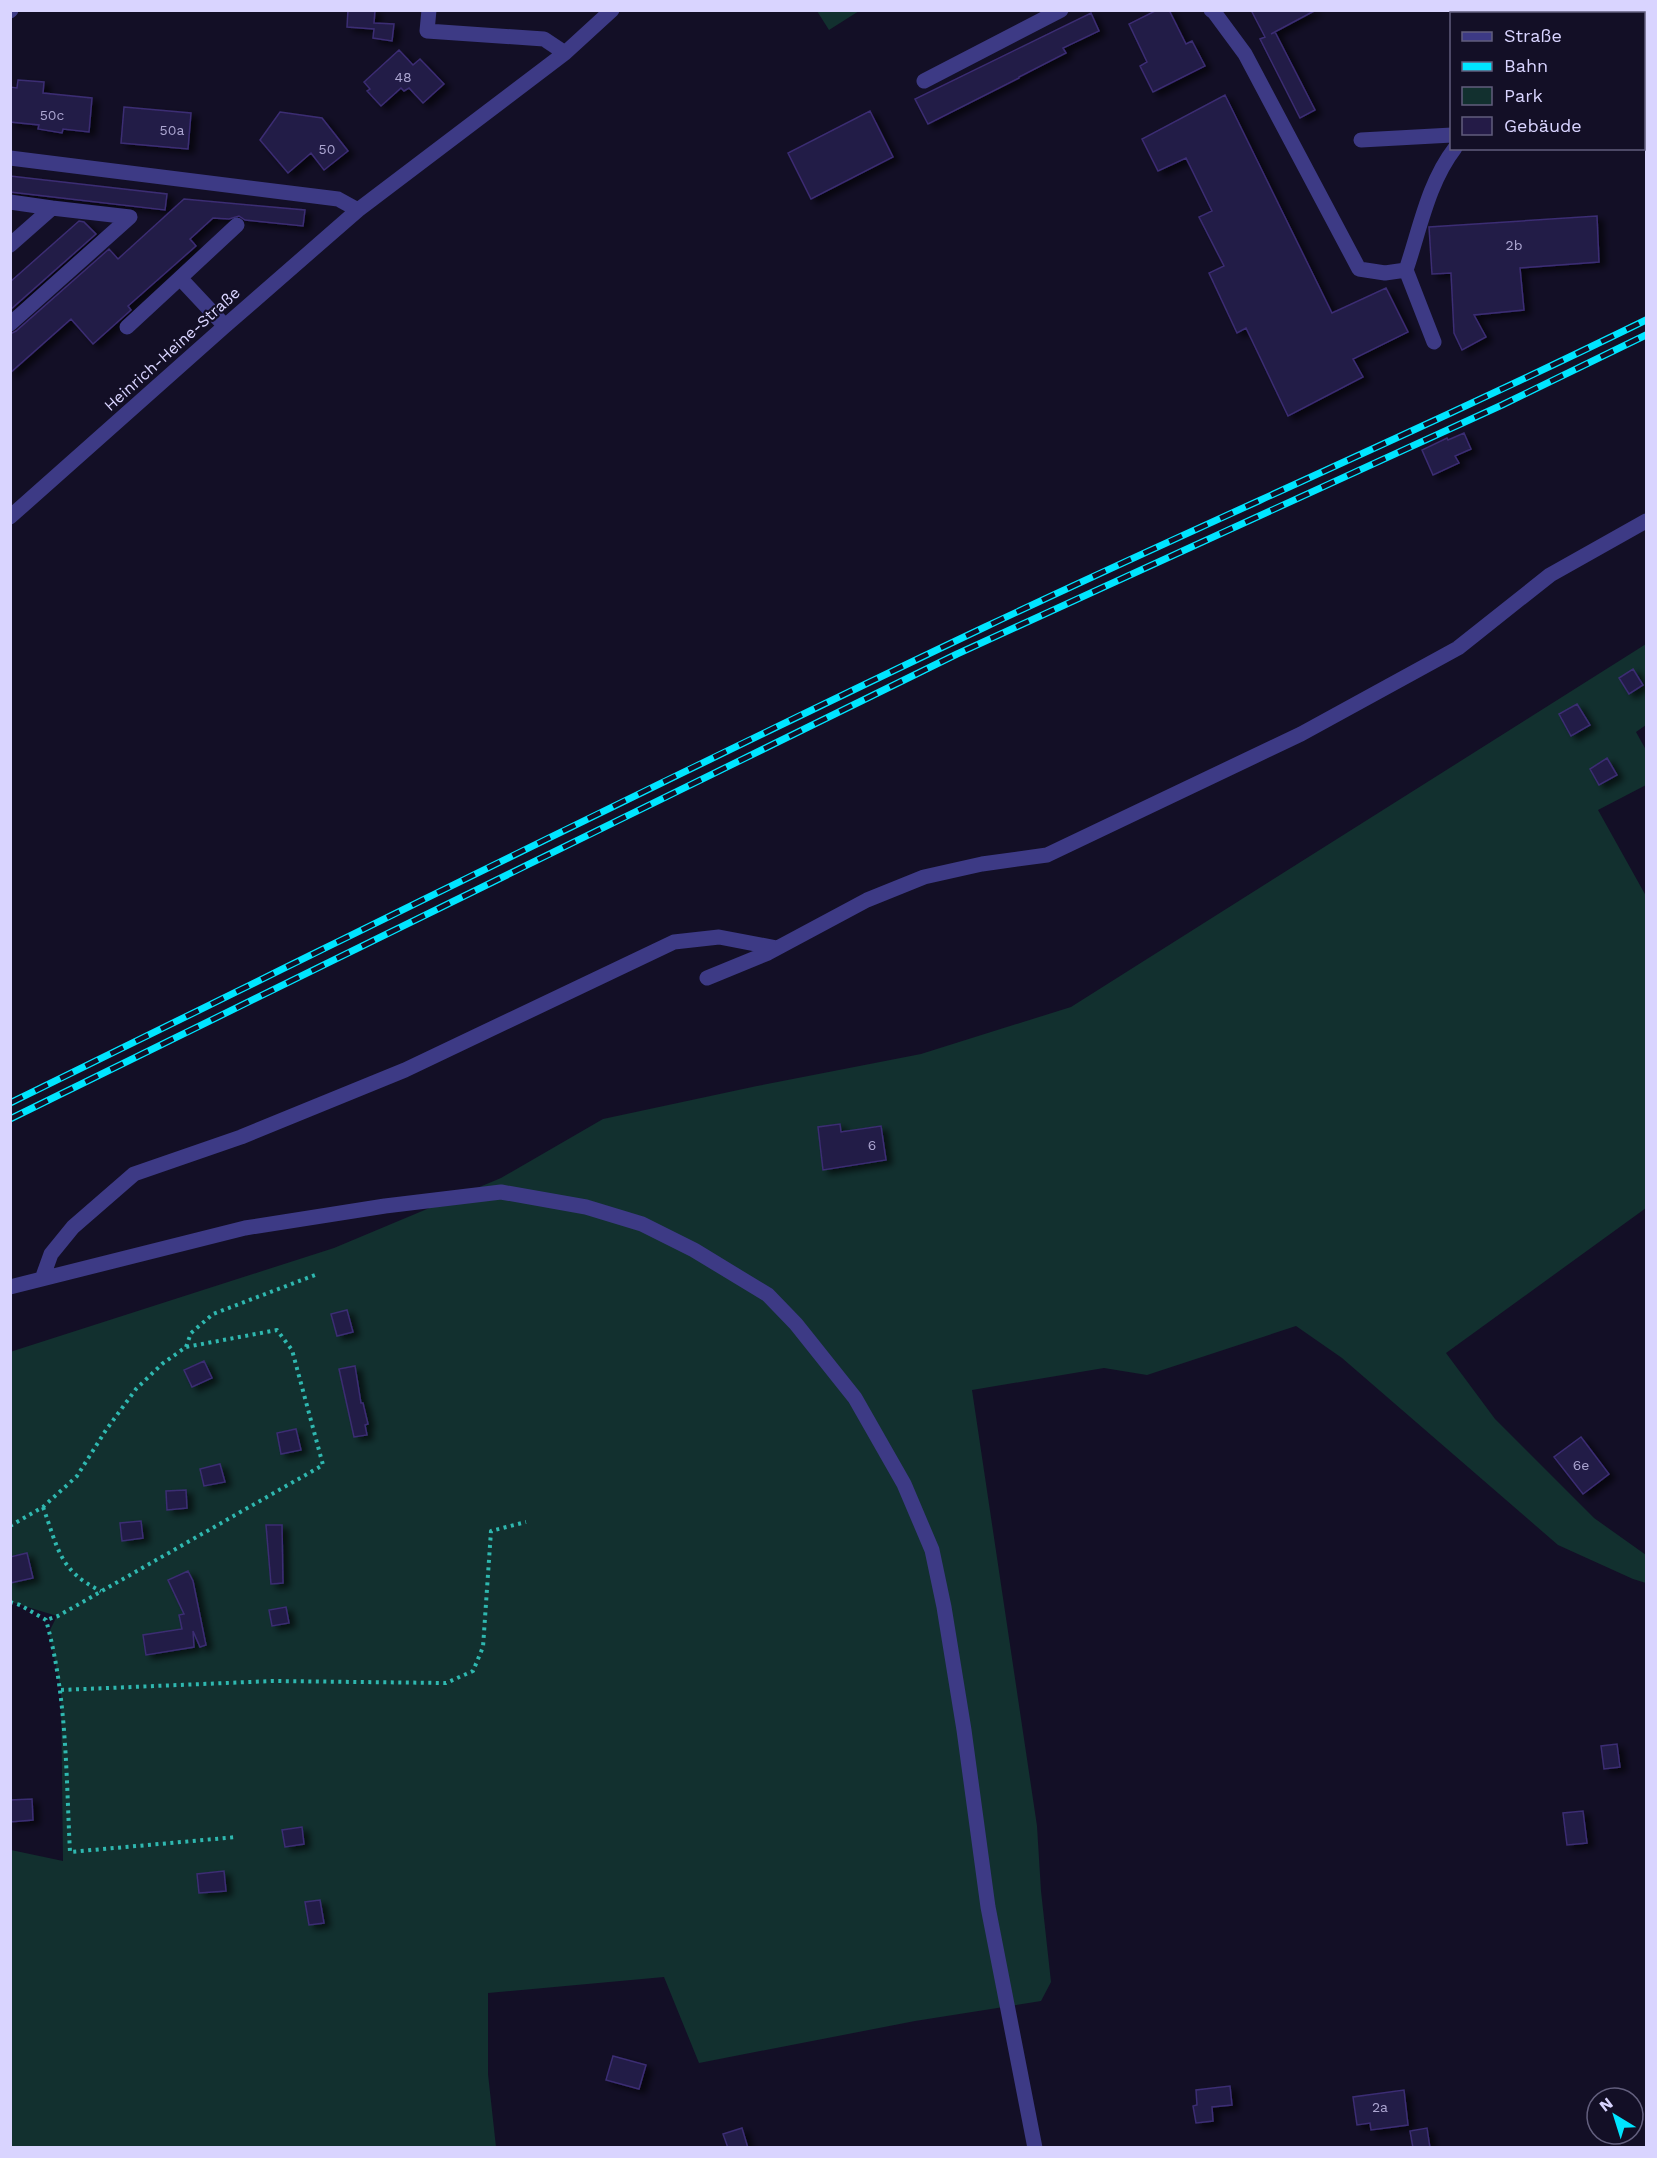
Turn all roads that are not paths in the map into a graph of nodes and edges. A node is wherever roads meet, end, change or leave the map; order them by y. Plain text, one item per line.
1 (429, 10) edge
2 (612, 10) edge
3 (1061, 10) edge
4 (1211, 10) edge
5 (565, 52) junction
6 (924, 81) dead end
7 (1450, 135) edge
8 (1361, 140) dead end
9 (1454, 150) edge
10 (10, 158) edge
11 (10, 202) edge
12 (52, 208) junction
13 (358, 210) junction
14 (237, 225) dead end
15 (10, 245) edge
16 (1406, 270) junction
17 (180, 278) junction
18 (10, 324) edge
19 (225, 326) junction
20 (127, 327) dead end
21 (1434, 342) dead end
22 (10, 517) edge
23 (1647, 521) edge
24 (777, 948) junction
25 (707, 978) dead end
26 (42, 1279) junction
27 (10, 1287) edge
28 (1035, 2148) edge

1 - 5 street
2 - 5 street, Heinrich-Heine-Straße
3 - 6 street
4 - 16 street
5 - 13 street, Heinrich-Heine-Straße
7 - 8 street
9 - 16 street
10 - 13 street
11 - 12 street
12 - 15 street
12 - 18 street
13 - 19 street, Heinrich-Heine-Straße
14 - 17 street
16 - 21 street
17 - 19 street
17 - 20 street
19 - 22 street, Heinrich-Heine-Straße
23 - 24 street
24 - 25 street
24 - 26 street
26 - 27 street
26 - 28 street

